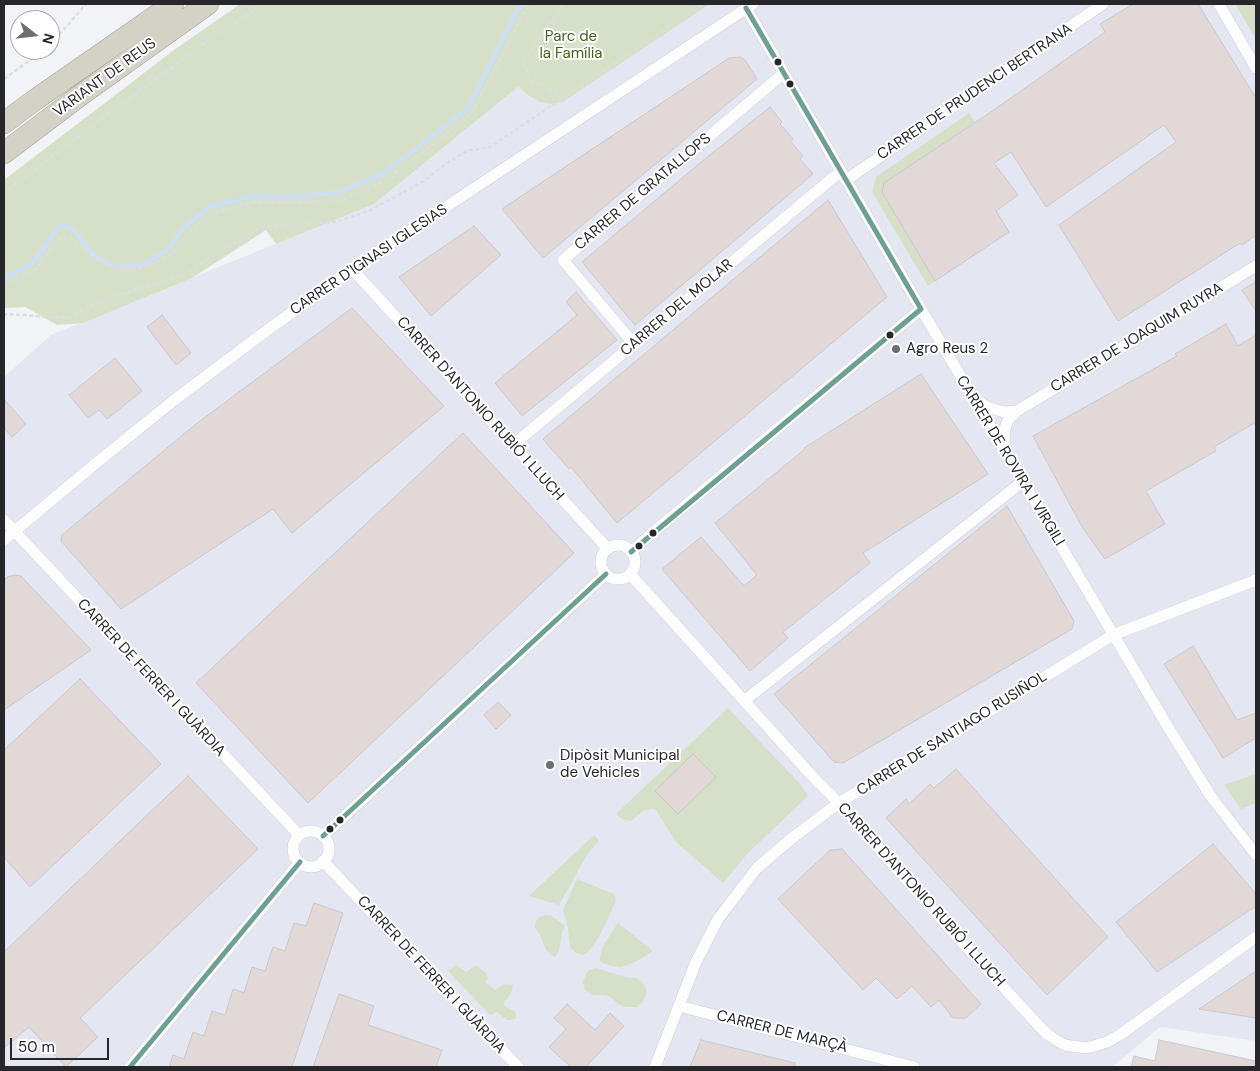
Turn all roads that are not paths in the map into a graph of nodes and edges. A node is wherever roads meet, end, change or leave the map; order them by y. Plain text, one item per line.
1 (173, 4) edge
2 (208, 4) edge
3 (1103, 4) edge
4 (1219, 4) edge
5 (749, 6) edge
6 (1256, 68) edge
7 (784, 73) junction
8 (4, 123) edge
9 (4, 154) edge
10 (843, 176) junction
11 (1256, 266) edge
12 (352, 269) junction
13 (920, 309) junction
14 (634, 344) junction
15 (972, 396) junction
16 (1017, 411) junction
17 (513, 445) junction
18 (1009, 459) junction
19 (1022, 482) junction
20 (4, 520) edge
21 (14, 531) junction
22 (4, 540) edge
23 (608, 549) junction
24 (631, 552) junction
25 (606, 574) junction
26 (630, 574) junction
27 (1256, 580) edge
28 (1113, 635) junction
29 (744, 701) junction
30 (839, 803) junction
31 (299, 835) junction
32 (323, 836) junction
33 (1256, 855) edge
34 (323, 861) junction
35 (300, 862) junction
36 (1256, 937) edge
37 (679, 1006) junction
38 (130, 1067) edge
39 (518, 1067) edge
40 (655, 1067) edge
41 (914, 1067) edge

1 - 8 highway, VARIANT DE REUS
2 - 9 highway, VARIANT DE REUS
3 - 10 street, CARRER DE PRUDENCI BERTRANA
4 - 6 street
5 - 7 street, CARRER DE ROVIRA I VIRGILI
5 - 12 street, CARRER D'IGNASI IGLESIAS
7 - 10 street, CARRER DE ROVIRA I VIRGILI
7 - 14 street, CARRER DE GRATALLOPS
10 - 13 street, CARRER DE ROVIRA I VIRGILI
10 - 14 street, CARRER DEL MOLAR
11 - 16 street, CARRER DE JOAQUIM RUYRA
12 - 17 street, CARRER D'ANTONIO RUBIÓ I LLUCH
12 - 21 street, CARRER D'IGNASI IGLESIAS
13 - 15 street, CARRER DE ROVIRA I VIRGILI
13 - 24 street
14 - 17 street, CARRER DEL MOLAR
15 - 16 street
15 - 18 street, CARRER DE ROVIRA I VIRGILI
16 - 18 street, CARRER DE JOAQUIM RUYRA
17 - 23 street, CARRER D'ANTONIO RUBIÓ I LLUCH
18 - 19 street, CARRER DE ROVIRA I VIRGILI
19 - 28 street, CARRER DE ROVIRA I VIRGILI
19 - 29 street
20 - 21 street, CARRER DE FERRER I GUÀRDIA
21 - 22 street, CARRER D'IGNASI IGLESIAS
21 - 31 street, CARRER DE FERRER I GUÀRDIA
23 - 24 street
23 - 25 street
24 - 26 street
25 - 26 street
25 - 32 street
26 - 29 street, CARRER D'ANTONIO RUBIÓ I LLUCH
27 - 28 street, CARRER DE SANTIAGO RUSIÑOL
28 - 30 street, CARRER DE SANTIAGO RUSIÑOL
28 - 33 street, CARRER DE ROVIRA I VIRGILI
29 - 30 street, CARRER D'ANTONIO RUBIÓ I LLUCH
30 - 36 street, CARRER D'ANTONIO RUBIÓ I LLUCH
30 - 37 street, CARRER DE SANTIAGO RUSIÑOL
31 - 32 street
31 - 35 street
32 - 34 street
34 - 35 street
34 - 39 street, CARRER DE FERRER I GUÀRDIA
35 - 38 street
37 - 40 street, CARRER DE SANTIAGO RUSIÑOL
37 - 41 street, CARRER DE MARÇÀ

